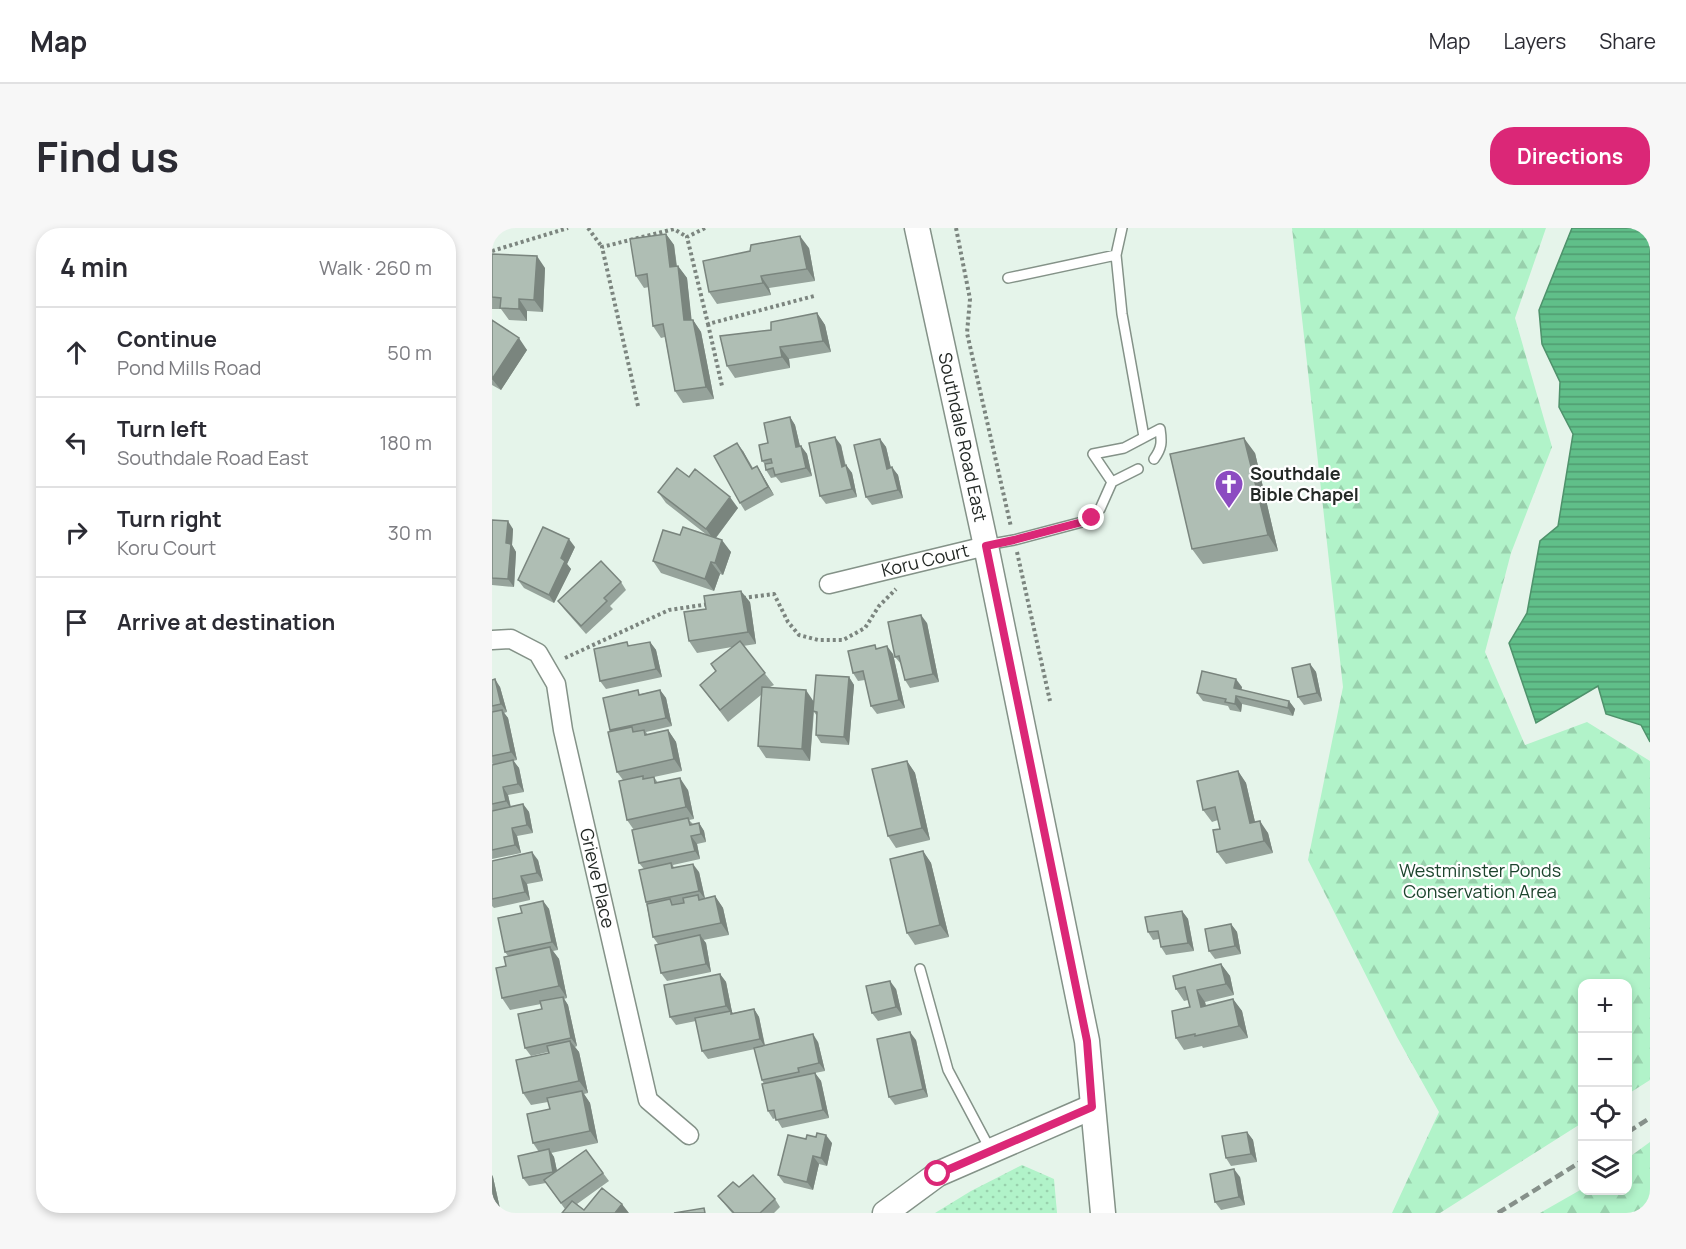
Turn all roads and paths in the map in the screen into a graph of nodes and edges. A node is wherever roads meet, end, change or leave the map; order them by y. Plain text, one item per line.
1 (568, 228) edge
2 (588, 228) edge
3 (705, 228) edge
4 (917, 228) edge
5 (956, 228) edge
6 (1122, 228) edge
7 (687, 237) junction
8 (602, 247) junction
9 (492, 251) edge
10 (1116, 255) junction
11 (1008, 278) dead end
12 (814, 296) dead end
13 (708, 324) junction
14 (722, 386) dead end
15 (638, 406) dead end
16 (1144, 437) junction
17 (1154, 459) dead end
18 (1138, 470) dead end
19 (1112, 482) junction
20 (1014, 540) junction
21 (986, 546) junction
22 (829, 584) dead end
23 (902, 586) dead end
24 (739, 599) edge
25 (716, 603) edge
26 (492, 640) edge
27 (565, 658) dead end
28 (1050, 701) dead end
29 (921, 969) dead end
30 (1092, 1107) junction
31 (689, 1135) dead end
32 (992, 1151) junction
33 (885, 1213) edge
34 (1103, 1213) edge

1 - 9 path
2 - 8 path
3 - 7 path
4 - 21 main road, Southdale Road East
5 - 20 path
6 - 10 lane
7 - 8 path
7 - 13 path
8 - 15 path
10 - 11 lane
10 - 16 lane
12 - 13 path
13 - 14 path
16 - 17 lane
16 - 19 lane
18 - 19 lane
19 - 20 lane, Koru Court
20 - 21 lane, Koru Court
20 - 28 path
21 - 22 street, Koru Court
21 - 30 main road, Southdale Road East
23 - 24 path
25 - 27 path
26 - 31 street, Grieve Place
29 - 32 lane
30 - 32 main road
30 - 34 main road, Southdale Road East
32 - 33 main road

